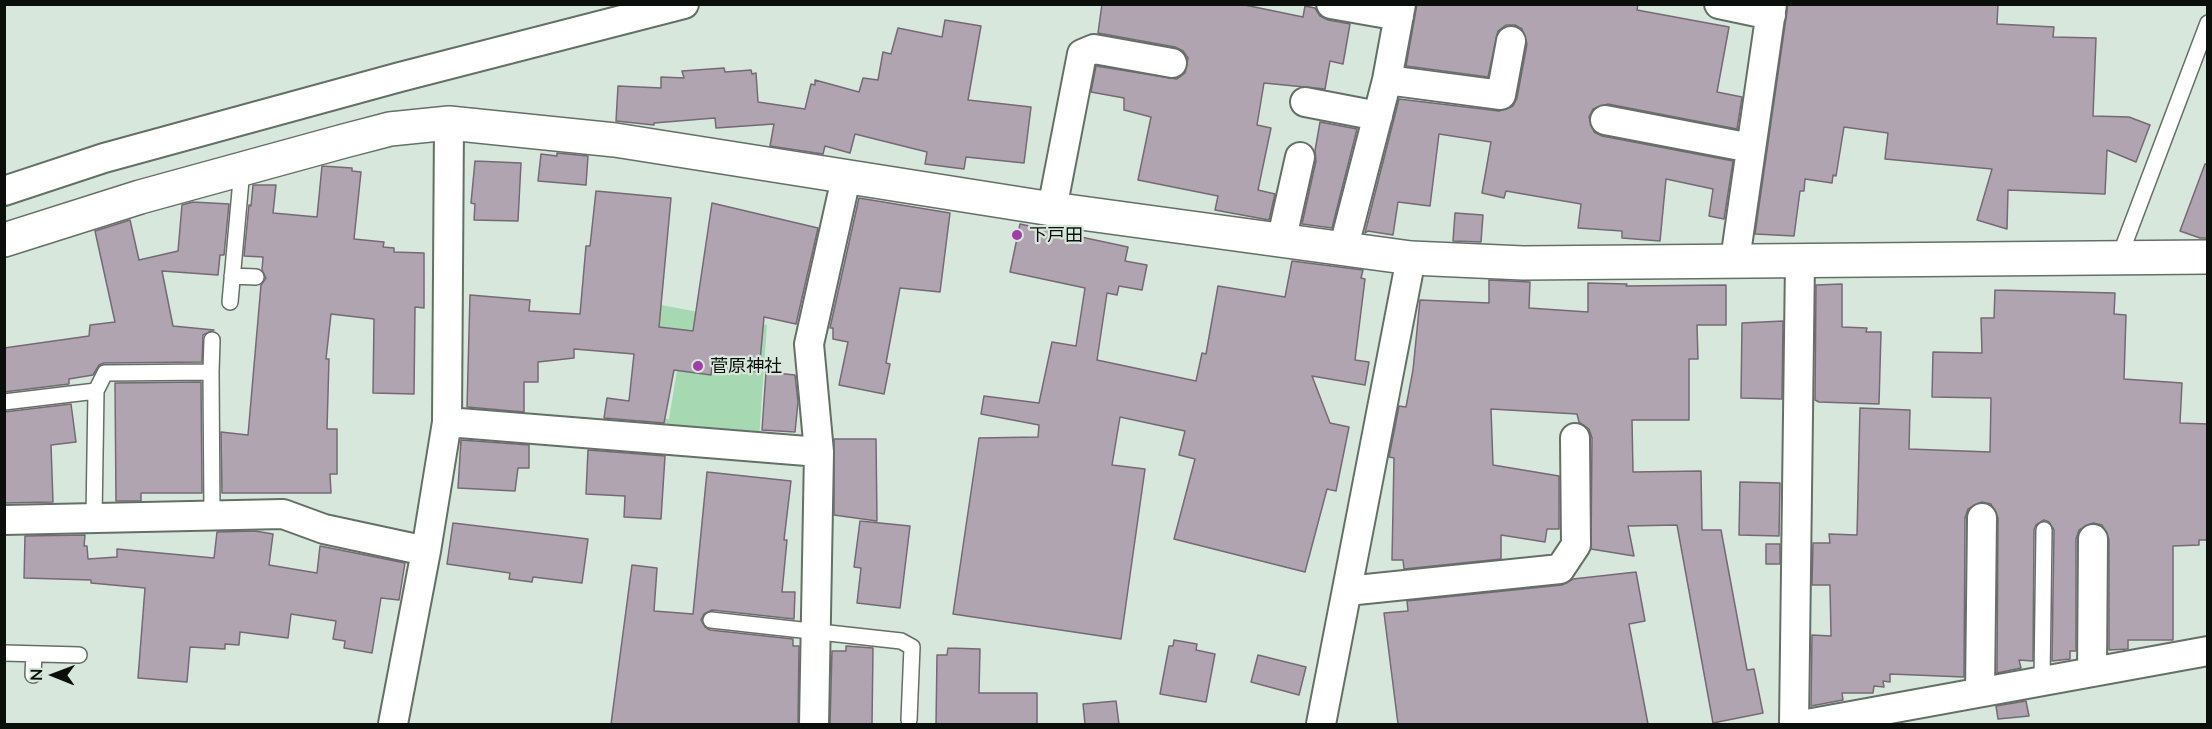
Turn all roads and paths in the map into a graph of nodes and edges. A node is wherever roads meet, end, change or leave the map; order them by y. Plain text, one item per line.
1 (684, 4) edge
2 (1331, 4) edge
3 (1719, 4) edge
4 (1400, 10) edge
5 (1771, 10) edge
6 (2208, 23) edge
7 (1515, 58) dead end
8 (1172, 63) dead end
9 (1387, 80) junction
10 (1305, 102) dead end
11 (1378, 116) junction
12 (1605, 120) dead end
13 (449, 123) junction
14 (1751, 148) junction
15 (1300, 157) dead end
16 (242, 169) junction
17 (846, 178) junction
18 (4, 191) edge
19 (1052, 209) junction
20 (4, 240) edge
21 (1281, 242) junction
22 (1343, 250) junction
23 (2208, 257) edge
24 (1411, 258) junction
25 (2119, 258) junction
26 (1735, 260) junction
27 (1800, 261) junction
28 (232, 276) junction
29 (256, 277) dead end
30 (230, 302) dead end
31 (212, 340) dead end
32 (211, 372) junction
33 (96, 391) junction
34 (4, 402) edge
35 (447, 422) junction
36 (1575, 438) dead end
37 (819, 452) junction
38 (212, 516) junction
39 (94, 518) junction
40 (1982, 518) dead end
41 (4, 520) edge
42 (2044, 530) dead end
43 (2093, 539) dead end
44 (426, 551) junction
45 (1347, 591) junction
46 (711, 620) dead end
47 (815, 630) junction
48 (2208, 651) edge
49 (4, 653) edge
50 (34, 654) junction
51 (79, 655) dead end
52 (2092, 672) junction
53 (33, 675) dead end
54 (2042, 681) junction
55 (1980, 692) junction
56 (909, 720) dead end
57 (393, 724) edge
58 (814, 724) edge
59 (1321, 724) edge
60 (1794, 724) edge
61 (1807, 724) edge

1 - 18 street
2 - 4 street
3 - 5 street
4 - 9 street
5 - 14 street
6 - 25 lane
7 - 9 street
8 - 19 street
9 - 11 street
10 - 11 street
11 - 22 street
12 - 14 street
13 - 16 street
13 - 17 street
13 - 35 street
14 - 26 street
15 - 21 street
16 - 20 street
16 - 28 lane
17 - 19 street
17 - 37 street
19 - 21 street
21 - 22 street
22 - 24 street
23 - 25 street
24 - 26 street
24 - 45 street
25 - 27 street
26 - 27 street
27 - 60 street
28 - 29 lane
28 - 30 lane
31 - 32 lane
32 - 33 lane
32 - 38 lane
33 - 34 lane
33 - 39 lane
35 - 37 street
35 - 44 street
36 - 45 street
37 - 47 street
38 - 39 street
38 - 44 street
39 - 41 street
40 - 55 street
42 - 54 lane
43 - 52 street
44 - 57 street
45 - 59 street
46 - 47 lane
47 - 56 lane
47 - 58 street
48 - 52 street
49 - 50 lane
50 - 51 lane
50 - 53 lane
52 - 54 street
54 - 55 street
55 - 61 street

